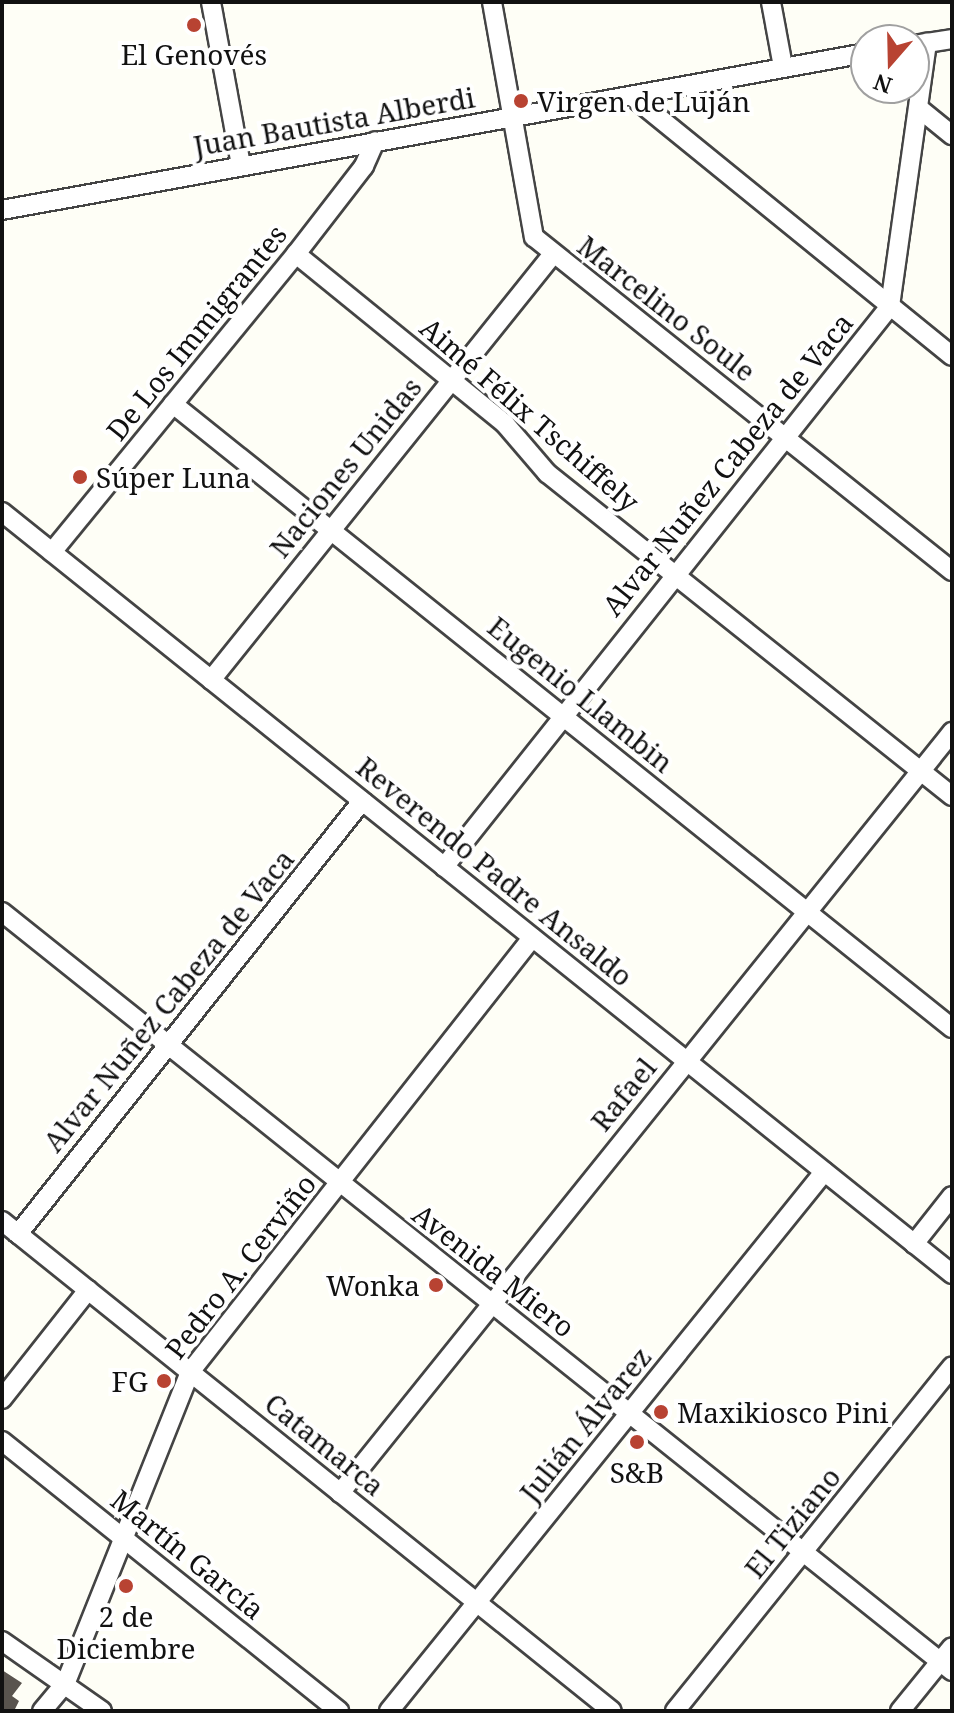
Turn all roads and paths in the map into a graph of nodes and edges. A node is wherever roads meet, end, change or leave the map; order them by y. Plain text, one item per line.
1 (211, 2) edge
2 (492, 2) edge
3 (771, 2) edge
4 (952, 39) edge
5 (930, 43) edge
6 (850, 56) edge
7 (783, 67) junction
8 (632, 96) junction
9 (921, 104) edge
10 (921, 110) junction
11 (513, 117) junction
12 (952, 135) edge
13 (375, 141) junction
14 (241, 166) junction
15 (2, 210) edge
16 (296, 254) junction
17 (553, 254) junction
18 (890, 306) junction
19 (952, 356) edge
20 (452, 379) junction
21 (173, 404) junction
22 (785, 437) junction
23 (2, 512) edge
24 (330, 529) junction
25 (52, 552) junction
26 (952, 571) edge
27 (675, 573) junction
28 (211, 680) junction
29 (563, 715) junction
30 (952, 732) edge
31 (921, 771) junction
32 (952, 796) edge
33 (362, 801) junction
34 (444, 867) junction
35 (806, 911) junction
36 (2, 912) edge
37 (532, 938) junction
38 (952, 1028) edge
39 (167, 1043) junction
40 (686, 1060) junction
41 (824, 1172) junction
42 (339, 1183) junction
43 (952, 1196) edge
44 (2, 1221) edge
45 (18, 1234) junction
46 (914, 1244) junction
47 (952, 1274) edge
48 (88, 1290) junction
49 (492, 1303) junction
50 (952, 1367) edge
51 (190, 1372) junction
52 (2, 1399) edge
53 (630, 1413) junction
54 (2, 1441) edge
55 (340, 1493) junction
56 (123, 1538) junction
57 (803, 1552) junction
58 (477, 1603) junction
59 (2, 1641) edge
60 (948, 1660) edge
61 (66, 1682) junction
62 (42, 1711) edge
63 (102, 1711) edge
64 (339, 1711) edge
65 (389, 1711) edge
66 (612, 1711) edge
67 (675, 1711) edge
68 (900, 1711) edge

1 - 14 street
2 - 11 street, Marcelino Soule
3 - 7 street
4 - 5 street
6 - 7 street, Juan Bautista Alberdi
7 - 8 street, Juan Bautista Alberdi
8 - 11 street, Juan Bautista Alberdi
8 - 18 street
9 - 10 street, Alvar Nuñez Cabeza de Vaca
10 - 12 street
10 - 18 street, Alvar Nuñez Cabeza de Vaca
11 - 13 street, Juan Bautista Alberdi
11 - 17 street, Marcelino Soule
13 - 14 street, Juan Bautista Alberdi
13 - 16 street, De Los Immigrantes
14 - 15 street, Juan Bautista Alberdi
16 - 20 street, Aimé Félix Tschiffely
16 - 21 street, De Los Immigrantes
17 - 20 street, Naciones Unidas
17 - 22 street, Marcelino Soule
18 - 19 street
18 - 22 street, Alvar Nuñez Cabeza de Vaca
20 - 24 street, Naciones Unidas
20 - 27 street, Aimé Félix Tschiffely
21 - 24 street, Eugenio Llambin
21 - 25 street, De Los Immigrantes
22 - 26 street, Marcelino Soule
22 - 27 street, Alvar Nuñez Cabeza de Vaca
23 - 25 street, Reverendo Padre Ansaldo
24 - 28 street, Naciones Unidas
24 - 29 street, Eugenio Llambin
25 - 28 street, Reverendo Padre Ansaldo
27 - 29 street, Alvar Nuñez Cabeza de Vaca
27 - 31 street, Aimé Félix Tschiffely
28 - 33 street, Reverendo Padre Ansaldo
29 - 34 street, Alvar Nuñez Cabeza de Vaca
29 - 35 street, Eugenio Llambin
30 - 31 street, Rafael
31 - 32 street, Aimé Félix Tschiffely
31 - 35 street, Rafael
33 - 34 street, Reverendo Padre Ansaldo
33 - 39 street, Alvar Nuñez Cabeza de Vaca
34 - 37 street, Reverendo Padre Ansaldo
35 - 38 street, Eugenio Llambin
35 - 40 street, Rafael
36 - 39 street, Avenida Miero
37 - 40 street, Reverendo Padre Ansaldo
37 - 42 street, Pedro A. Cerviño
39 - 42 street, Avenida Miero
39 - 45 street, Alvar Nuñez Cabeza de Vaca
40 - 41 street, Reverendo Padre Ansaldo
40 - 49 street, Rafael
41 - 46 street, Reverendo Padre Ansaldo
41 - 53 street, Julián Álvarez
42 - 49 street, Avenida Miero
42 - 51 street, Pedro A. Cerviño
43 - 46 street
44 - 45 street, Catamarca
45 - 48 street, Catamarca
46 - 47 street, Reverendo Padre Ansaldo
48 - 51 street, Catamarca
48 - 52 street
49 - 53 street, Avenida Miero
49 - 55 street, Rafael
50 - 57 street, El Tiziano
51 - 55 street, Catamarca
51 - 56 street, Pedro A. Cerviño
53 - 57 street, Avenida Miero
53 - 58 street, Julián Álvarez
54 - 56 street, Martín García
55 - 58 street, Catamarca
56 - 61 street, Pedro A. Cerviño
56 - 64 street, Martín García
57 - 60 street, Avenida Miero
57 - 67 street, El Tiziano
58 - 65 street, Julián Álvarez
58 - 66 street, Catamarca
59 - 61 street
60 - 68 street
61 - 62 street, Pedro A. Cerviño
61 - 63 street

